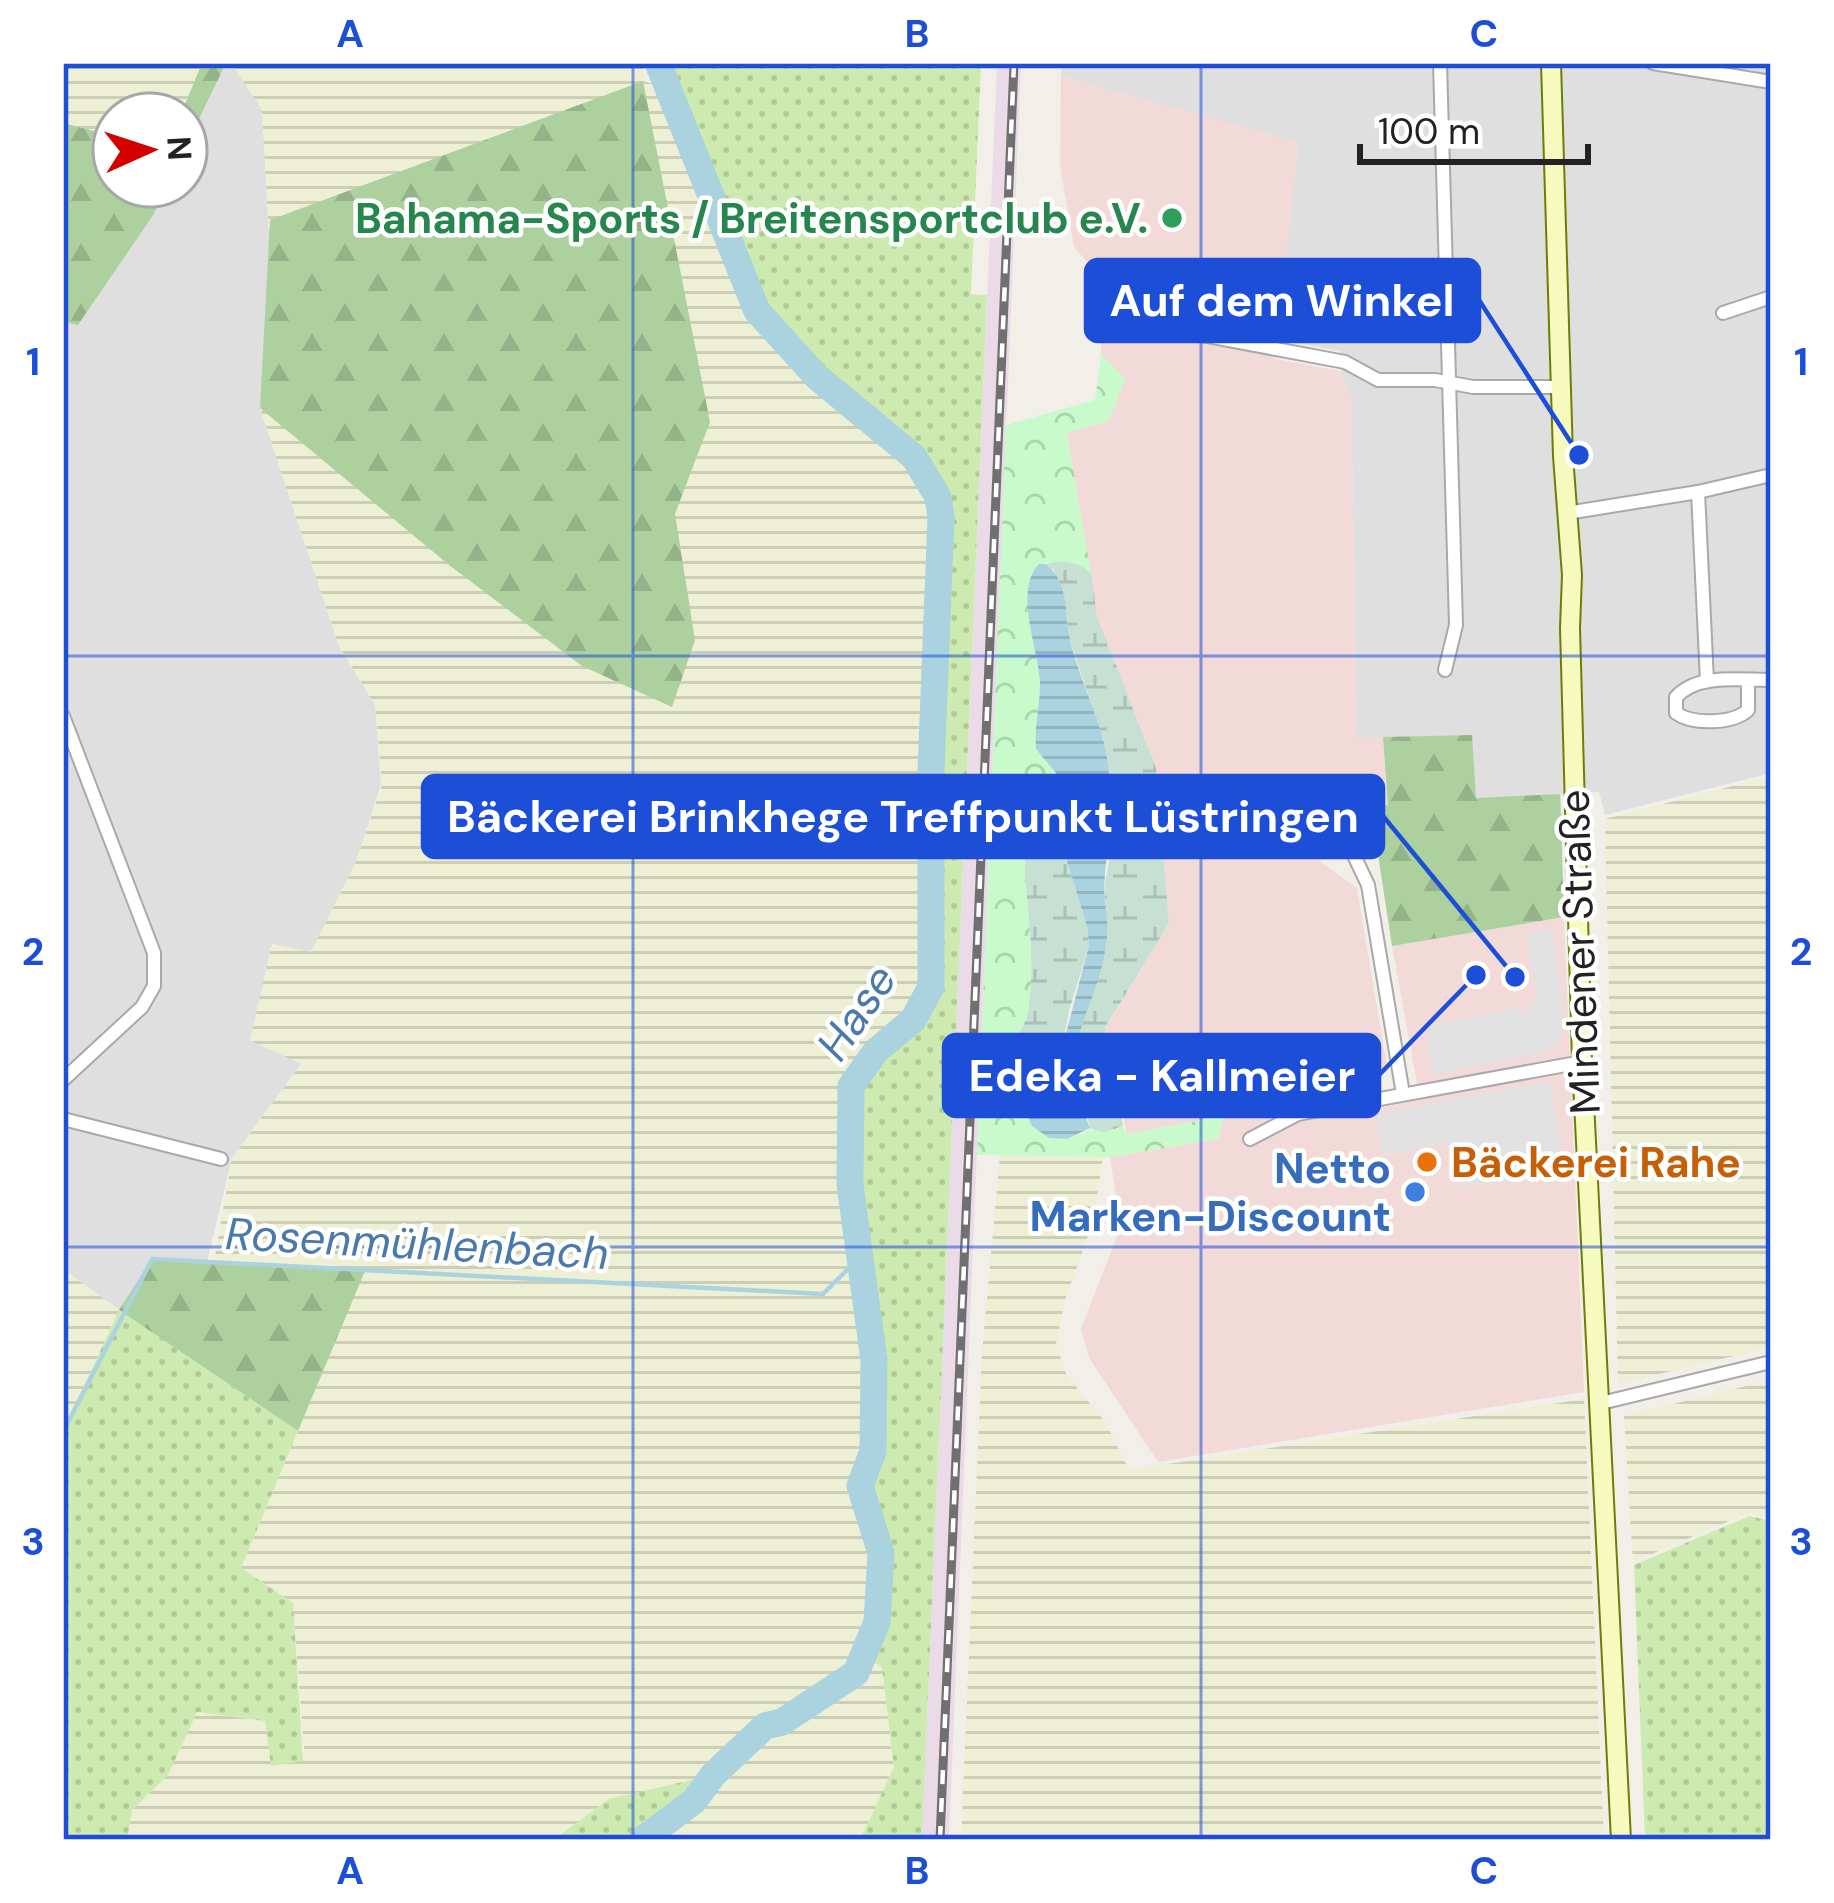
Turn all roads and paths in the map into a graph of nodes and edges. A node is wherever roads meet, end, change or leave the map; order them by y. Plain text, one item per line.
1 (1440, 63) edge
2 (1551, 63) edge
3 (1653, 63) edge
4 (1771, 82) edge
5 (1771, 297) edge
6 (1724, 313) dead end
7 (1135, 333) dead end
8 (1449, 383) junction
9 (1562, 387) junction
10 (1771, 475) edge
11 (1698, 492) junction
12 (1567, 513) junction
13 (1445, 670) dead end
14 (1748, 680) junction
15 (1771, 680) edge
16 (1707, 681) junction
17 (63, 716) edge
18 (66, 737) edge
19 (1350, 848) dead end
20 (1582, 1062) junction
21 (63, 1079) edge
22 (1403, 1094) junction
23 (63, 1118) edge
24 (1250, 1139) dead end
25 (221, 1159) dead end
26 (1771, 1362) edge
27 (1597, 1404) junction
28 (1622, 1840) edge

1 - 8 street
2 - 9 main road, Mindener Straße
3 - 4 street
5 - 6 street
7 - 8 street
8 - 9 street
8 - 13 street
9 - 12 main road, Mindener Straße
10 - 11 street
11 - 12 street
11 - 16 street
12 - 20 main road, Mindener Straße
14 - 15 street
14 - 16 street
14 - 16 street
17 - 18 street
18 - 21 street
19 - 22 street
20 - 22 street
20 - 27 main road, Mindener Straße
22 - 24 street
23 - 25 street
26 - 27 street
27 - 28 main road, Mindener Straße

